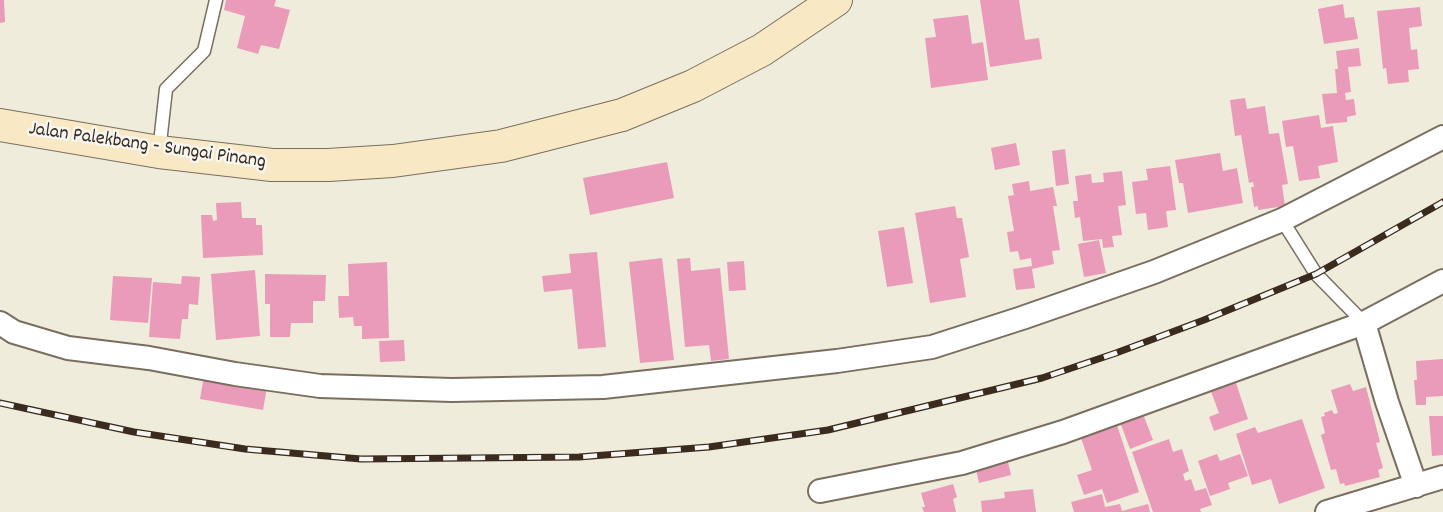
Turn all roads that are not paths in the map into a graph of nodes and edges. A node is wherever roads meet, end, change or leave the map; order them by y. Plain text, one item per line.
1 (216, 0) edge
2 (836, 0) edge
3 (0, 125) edge
4 (1443, 137) edge
5 (159, 152) junction
6 (1282, 220) junction
7 (1443, 281) edge
8 (0, 323) edge
9 (1364, 323) junction
10 (1443, 477) edge
11 (1416, 486) junction
12 (819, 491) dead end
13 (1327, 512) edge

1 - 5 lane
2 - 5 street, Jalan Palekbang - Sungai Pinang
3 - 5 street, Jalan Palekbang - Sungai Pinang
4 - 6 street
6 - 8 street
6 - 9 lane
7 - 9 street
9 - 11 street
9 - 12 street
10 - 11 street
11 - 13 street

